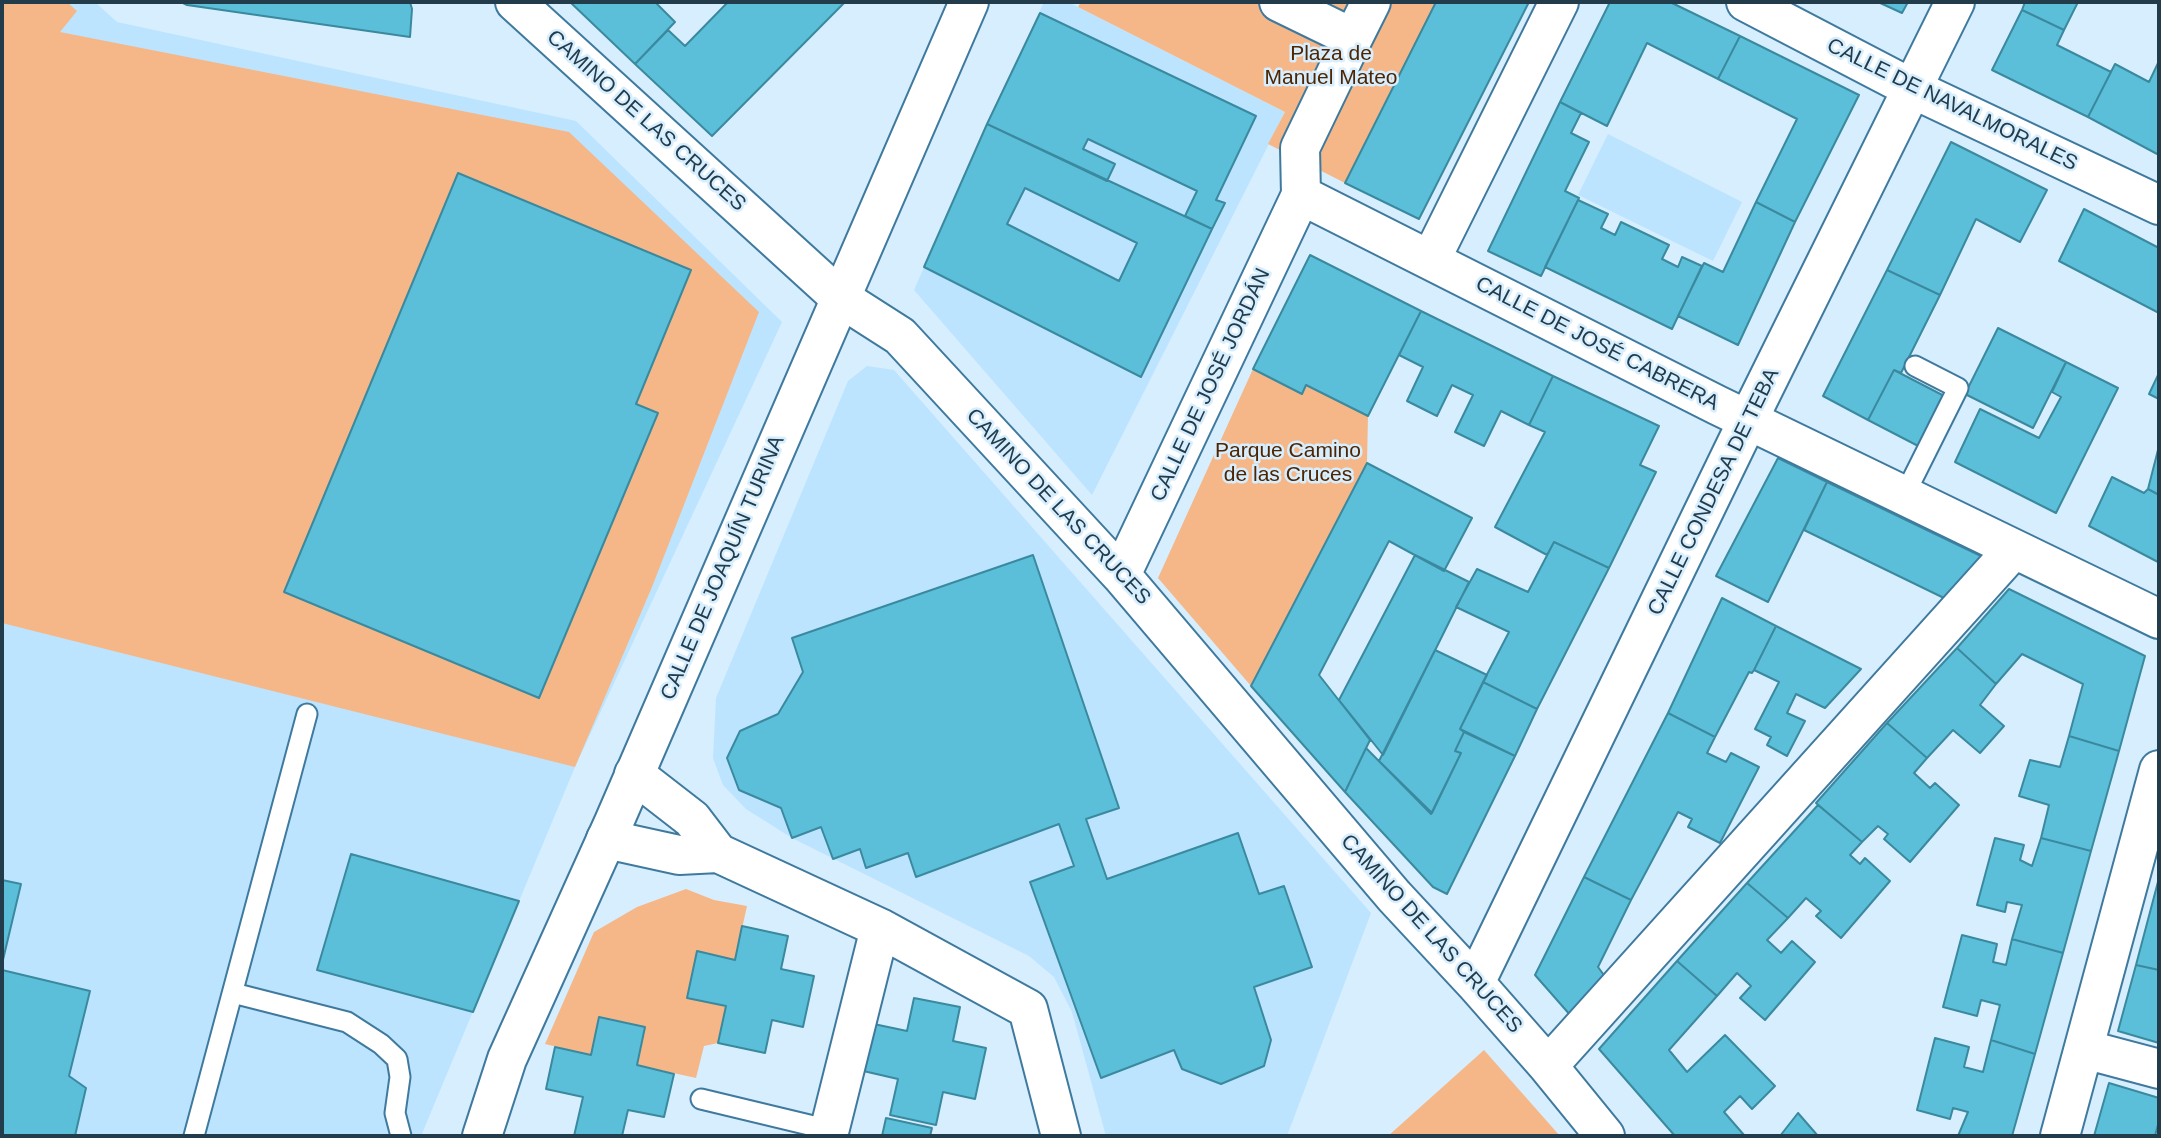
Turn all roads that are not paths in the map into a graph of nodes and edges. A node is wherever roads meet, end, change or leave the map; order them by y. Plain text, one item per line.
1 (515, 2) edge
2 (968, 2) edge
3 (1279, 2) edge
4 (1371, 2) edge
5 (1559, 2) edge
6 (1746, 2) edge
7 (1955, 2) edge
8 (1353, 38) junction
9 (1911, 88) junction
10 (1301, 195) junction
11 (2159, 205) edge
12 (1432, 259) junction
13 (839, 297) junction
14 (1915, 366) dead end
15 (1748, 420) junction
16 (1904, 496) junction
17 (2004, 560) dead end
18 (1121, 575) junction
19 (2159, 620) edge
20 (307, 714) dead end
21 (2159, 770) edge
22 (634, 774) junction
23 (606, 839) junction
24 (718, 853) junction
25 (880, 928) junction
26 (1475, 983) junction
27 (233, 993) junction
28 (2084, 1048) junction
29 (1548, 1066) junction
30 (2159, 1069) edge
31 (701, 1099) dead end
32 (829, 1133) edge
33 (194, 1136) edge
34 (401, 1136) edge
35 (482, 1136) edge
36 (1060, 1136) edge
37 (1605, 1136) edge
38 (2060, 1136) edge

1 - 13 street, CAMINO DE LAS CRUCES
2 - 13 street, CALLE DE JOAQUÍN TURINA
3 - 8 street
4 - 8 street
5 - 12 street
6 - 9 street, CALLE DE NAVALMORALES
7 - 9 street, CALLE CONDESA DE TEBA
8 - 10 street
9 - 11 street, CALLE DE NAVALMORALES
9 - 15 street, CALLE CONDESA DE TEBA
10 - 12 street, CALLE DE JOSÉ CABRERA
10 - 18 street, CALLE DE JOSÉ JORDÁN
12 - 15 street, CALLE DE JOSÉ CABRERA
13 - 18 street, CAMINO DE LAS CRUCES
13 - 22 street, CALLE DE JOAQUÍN TURINA
14 - 16 lane
15 - 16 street, CALLE DE JOSÉ CABRERA
15 - 26 street, CALLE CONDESA DE TEBA
16 - 19 street, CALLE DE JOSÉ CABRERA
17 - 29 street
18 - 26 street, CAMINO DE LAS CRUCES
20 - 27 lane
21 - 28 street
22 - 23 street, CALLE DE JOAQUÍN TURINA
22 - 24 street
23 - 24 street
23 - 35 street, CALLE DE JOAQUÍN TURINA
24 - 25 street
25 - 32 street
25 - 36 street
26 - 29 street, CAMINO DE LAS CRUCES
27 - 33 lane
27 - 34 lane
28 - 30 street
28 - 38 street
29 - 37 street, CAMINO DE LAS CRUCES
31 - 32 lane

